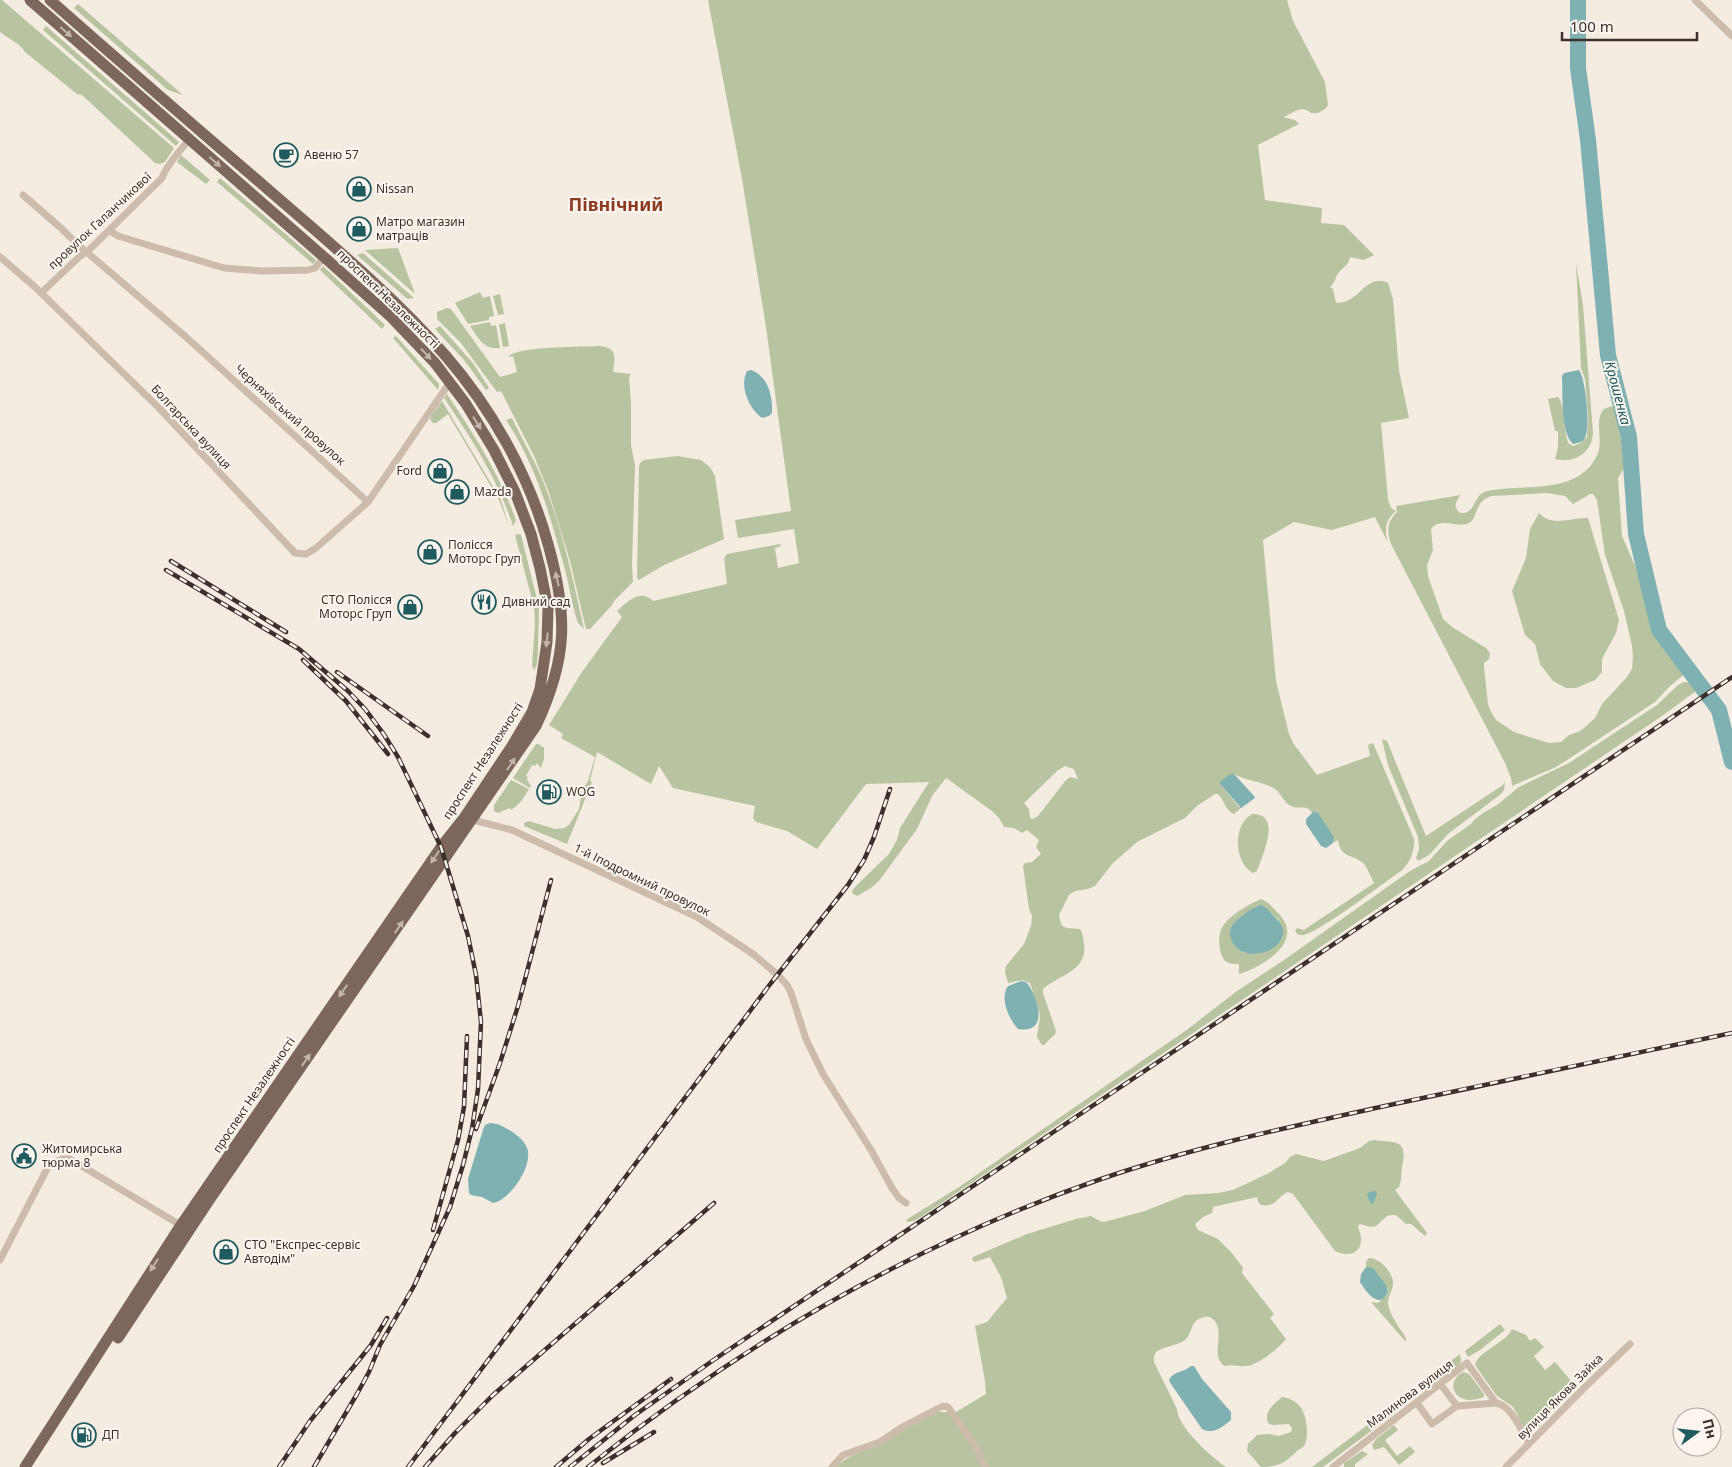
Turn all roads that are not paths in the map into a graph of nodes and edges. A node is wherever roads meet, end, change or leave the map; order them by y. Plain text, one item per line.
1 (30, 0) edge
2 (50, 0) edge
3 (1695, 0) edge
4 (1732, 36) edge
5 (190, 139) junction
6 (23, 195) dead end
7 (109, 230) junction
8 (86, 252) junction
9 (0, 257) edge
10 (324, 257) junction
11 (41, 293) junction
12 (450, 382) junction
13 (368, 502) junction
14 (468, 818) junction
15 (906, 1203) dead end
16 (185, 1227) junction
17 (0, 1260) edge
18 (1630, 1344) dead end
19 (1441, 1385) junction
20 (1416, 1403) junction
21 (1496, 1403) junction
22 (1457, 1406) junction
23 (1529, 1443) junction
24 (25, 1467) edge
25 (34, 1467) edge
26 (832, 1467) edge
27 (984, 1467) edge
28 (1333, 1467) edge
29 (1506, 1467) edge

1 -> 5 main road, проспект Незалежності
14 -> 2 main road, проспект Незалежності
3 - 4 street
5 - 7 street, провулок Галанчикової
5 -> 10 main road, проспект Незалежності
6 - 8 street, Черняхівський провулок
7 - 8 street, провулок Галанчикової
7 - 10 street
8 - 11 street, провулок Галанчикової
8 - 13 street, Черняхівський провулок
9 - 11 street, Болгарська вулиця
10 -> 12 main road, проспект Незалежності
11 - 13 street, Болгарська вулиця
12 - 13 street
12 -> 14 main road, проспект Незалежності
14 - 15 street, 1-й Іподромний провулок
14 - 16 main road, проспект Незалежності
16 - 17 street
16 -> 24 main road, проспект Незалежності
16 - 25 main road, проспект Незалежності
18 - 23 street, вулиця Якова Зайка
19 - 20 street, Малинова вулиця
19 - 21 street, Малинова вулиця
19 - 22 street
20 - 22 street
20 - 28 street, Малинова вулиця
21 - 22 street
21 - 23 street, Малинова вулиця
23 - 29 street, вулиця Якова Зайка
26 - 27 street

